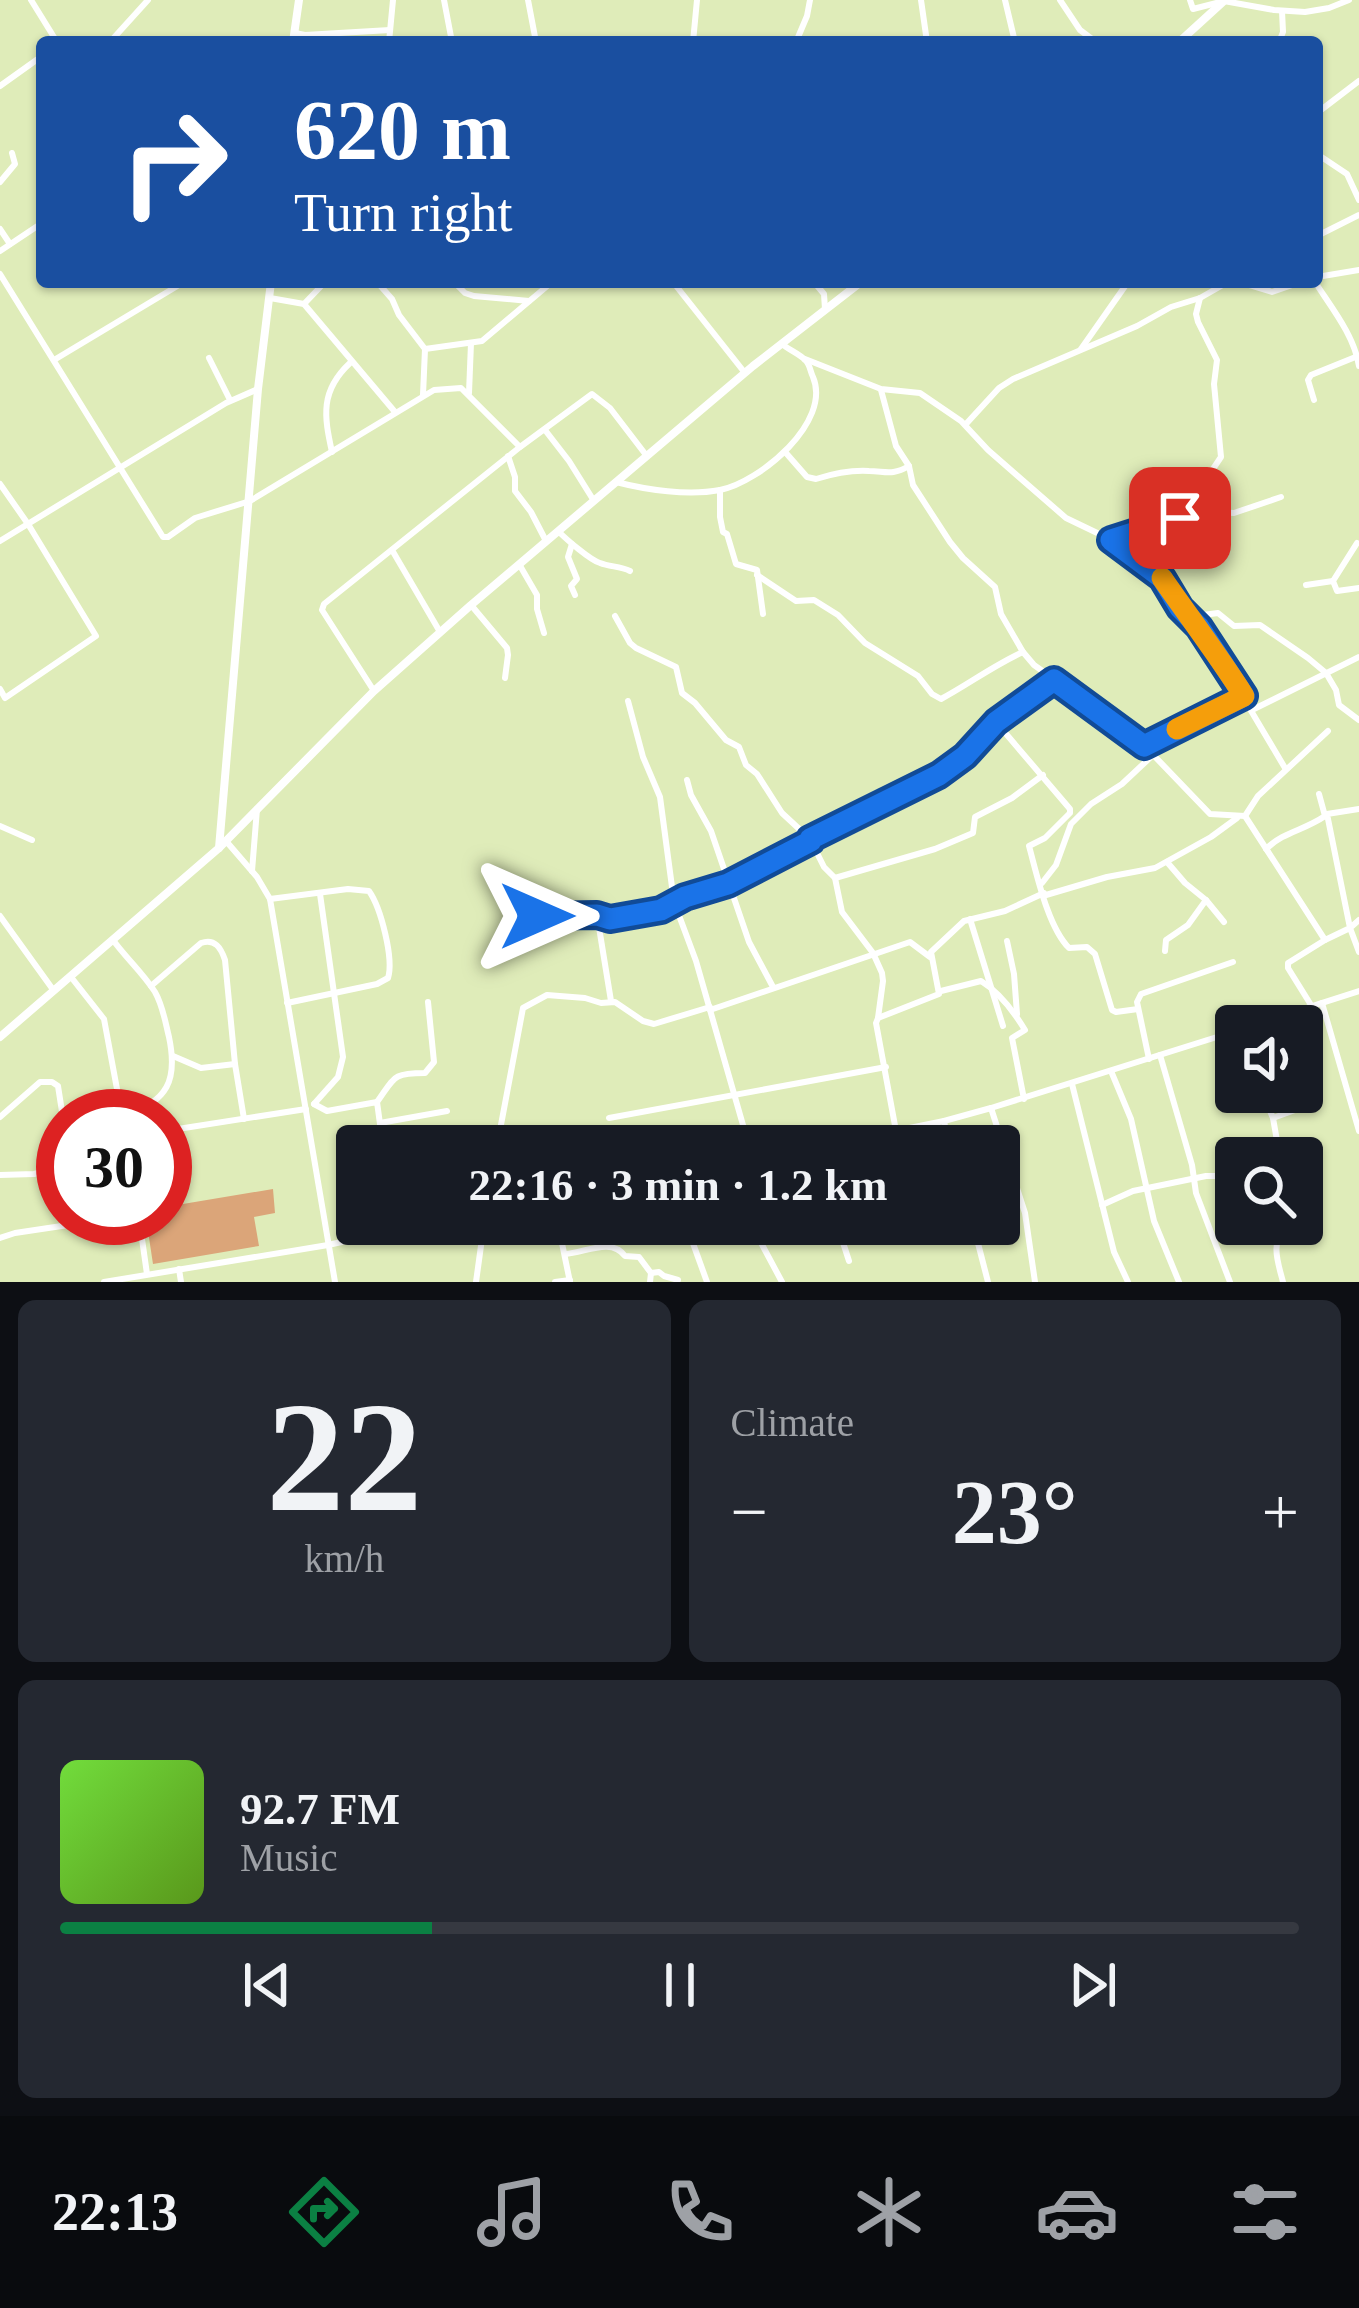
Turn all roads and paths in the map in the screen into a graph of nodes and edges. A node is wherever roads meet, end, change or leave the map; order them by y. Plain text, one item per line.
1 (32, 0) edge
2 (148, 0) edge
3 (299, 0) edge
4 (393, 0) edge
5 (444, 0) edge
6 (528, 0) edge
7 (697, 0) edge
8 (810, 0) edge
9 (921, 0) edge
10 (1005, 0) edge
11 (1060, 0) edge
12 (1190, 0) edge
13 (1349, 0) edge
14 (1224, 1) edge
15 (1282, 10) junction
16 (391, 30) junction
17 (53, 36) edge
18 (115, 36) edge
19 (294, 36) edge
20 (300, 36) edge
21 (390, 36) edge
22 (451, 36) edge
23 (535, 36) edge
24 (694, 36) edge
25 (797, 36) edge
26 (926, 36) edge
27 (1014, 36) edge
28 (1088, 36) edge
29 (1186, 36) edge
30 (1282, 36) edge
31 (36, 60) edge
32 (1359, 81) edge
33 (0, 86) edge
34 (1323, 108) edge
35 (12, 153) dead end
36 (1323, 158) edge
37 (0, 182) edge
38 (1359, 200) edge
39 (1359, 214) edge
40 (36, 227) edge
41 (0, 229) edge
42 (1323, 233) edge
43 (10, 244) junction
44 (0, 251) edge
45 (1357, 270) edge
46 (0, 274) edge
47 (1323, 278) edge
48 (174, 288) edge
49 (271, 288) edge
50 (320, 288) edge
51 (382, 288) edge
52 (460, 288) edge
53 (545, 288) edge
54 (678, 288) edge
55 (819, 288) edge
56 (851, 288) edge
57 (1124, 288) edge
58 (1218, 288) edge
59 (1321, 288) edge
60 (270, 298) junction
61 (1200, 298) junction
62 (530, 301) junction
63 (304, 304) junction
64 (825, 309) junction
65 (471, 343) junction
66 (782, 344) junction
67 (424, 349) junction
68 (1079, 352) junction
69 (1358, 356) edge
70 (208, 358) dead end
71 (805, 358) junction
72 (54, 360) junction
73 (351, 362) junction
74 (1359, 366) edge
75 (745, 373) junction
76 (258, 389) junction
77 (881, 389) junction
78 (469, 394) junction
79 (424, 395) junction
80 (230, 400) junction
81 (1314, 400) dead end
82 (395, 412) junction
83 (965, 425) junction
84 (544, 430) junction
85 (520, 447) junction
86 (332, 452) junction
87 (786, 453) junction
88 (646, 455) junction
89 (508, 456) junction
90 (119, 466) junction
91 (909, 466) junction
92 (616, 482) junction
93 (0, 484) edge
94 (720, 490) junction
95 (1281, 497) dead end
96 (250, 501) junction
97 (593, 501) junction
98 (1186, 510) junction
99 (28, 524) junction
100 (558, 531) junction
101 (1111, 540) junction
102 (546, 541) junction
103 (0, 542) edge
104 (1357, 543) edge
105 (572, 544) junction
106 (392, 550) junction
107 (519, 564) junction
108 (631, 571) dead end
109 (757, 575) junction
110 (1333, 581) junction
111 (1306, 585) dead end
112 (1359, 588) edge
113 (575, 596) dead end
114 (471, 605) junction
115 (1180, 608) junction
116 (763, 614) dead end
117 (615, 616) dead end
118 (440, 632) junction
119 (544, 633) dead end
120 (1023, 652) junction
121 (1359, 657) edge
122 (1326, 673) junction
123 (505, 678) dead end
124 (1054, 680) junction
125 (0, 689) edge
126 (374, 692) junction
127 (1244, 696) junction
128 (628, 701) dead end
129 (1252, 710) junction
130 (1359, 720) edge
131 (996, 722) junction
132 (1328, 730) dead end
133 (1144, 746) junction
134 (1154, 754) junction
135 (1286, 768) junction
136 (1042, 775) junction
137 (687, 780) dead end
138 (1318, 794) dead end
139 (256, 809) junction
140 (1359, 809) edge
141 (1243, 816) junction
142 (0, 826) edge
143 (32, 840) dead end
144 (810, 840) junction
145 (222, 844) junction
146 (1267, 850) junction
147 (1167, 862) junction
148 (252, 871) junction
149 (835, 878) junction
150 (728, 884) junction
151 (1044, 891) junction
152 (320, 894) junction
153 (270, 898) junction
154 (1206, 900) junction
155 (674, 902) junction
156 (597, 915) junction
157 (0, 916) edge
158 (537, 916) dead end
159 (970, 919) junction
160 (1359, 920) edge
161 (1225, 922) dead end
162 (1350, 928) junction
163 (113, 940) junction
164 (1325, 940) junction
165 (1007, 941) dead end
166 (1165, 951) dead end
167 (873, 952) junction
168 (1359, 952) edge
169 (932, 959) junction
170 (1233, 962) dead end
171 (71, 977) junction
172 (151, 986) junction
173 (773, 987) junction
174 (992, 988) junction
175 (941, 991) junction
176 (1359, 991) edge
177 (54, 992) junction
178 (334, 994) junction
179 (428, 1002) dead end
180 (611, 1002) junction
181 (287, 1003) junction
182 (1322, 1003) junction
183 (1311, 1005) edge
184 (1315, 1005) edge
185 (710, 1008) junction
186 (1138, 1009) junction
187 (878, 1018) junction
188 (1017, 1018) junction
189 (1003, 1026) dead end
190 (0, 1037) edge
191 (1215, 1038) edge
192 (1160, 1055) junction
193 (173, 1056) junction
194 (1149, 1059) junction
195 (235, 1064) junction
196 (886, 1066) junction
197 (1111, 1071) junction
198 (1072, 1084) junction
199 (58, 1089) edge
200 (118, 1089) edge
201 (165, 1089) edge
202 (735, 1094) junction
203 (1024, 1099) junction
204 (377, 1102) junction
205 (310, 1106) junction
206 (991, 1108) junction
207 (447, 1111) dead end
208 (1271, 1113) edge
209 (1287, 1113) edge
210 (0, 1117) edge
211 (609, 1118) dead end
212 (1273, 1118) junction
213 (244, 1119) junction
214 (944, 1121) junction
215 (380, 1123) joint
216 (501, 1125) edge
217 (743, 1125) edge
218 (895, 1125) edge
219 (925, 1125) edge
220 (945, 1125) edge
221 (192, 1127) edge
222 (1359, 1131) edge
223 (1276, 1137) edge
224 (36, 1174) edge
225 (0, 1175) edge
226 (1215, 1178) edge
227 (1194, 1179) junction
228 (1147, 1189) junction
229 (1102, 1205) junction
230 (36, 1229) edge
231 (0, 1238) edge
232 (336, 1243) edge
233 (143, 1245) edge
234 (328, 1245) junction
235 (481, 1245) edge
236 (563, 1245) edge
237 (694, 1245) edge
238 (761, 1245) edge
239 (844, 1245) edge
240 (978, 1245) edge
241 (1275, 1245) edge
242 (565, 1254) junction
243 (849, 1261) dead end
244 (179, 1269) junction
245 (147, 1274) junction
246 (650, 1277) edge
247 (678, 1280) edge
248 (777, 1280) edge
249 (120, 1281) edge
250 (570, 1281) edge
251 (104, 1282) edge
252 (181, 1282) edge
253 (335, 1282) edge
254 (476, 1282) edge
255 (555, 1282) edge
256 (707, 1282) edge
257 (988, 1282) edge
258 (1035, 1282) edge
259 (1128, 1282) edge
260 (1179, 1282) edge
261 (1230, 1282) edge
262 (1283, 1282) edge

1 - 17 street
2 - 18 street
3 - 19 street
4 - 16 street
5 - 22 street
6 - 23 street
7 - 24 street
8 - 25 street
9 - 26 street
10 - 27 street
11 - 28 street
12 - 14 street
13 - 15 street
14 - 15 street
14 - 29 street
15 - 30 street
16 - 20 street
16 - 21 street
31 - 33 street
32 - 34 street
35 - 37 street
36 - 38 street
39 - 42 street
40 - 43 street
41 - 43 street
43 - 44 street
45 - 47 street
46 - 72 street
48 - 72 street
49 - 60 street
50 - 63 street
51 - 67 street
52 - 62 street
53 - 62 street
54 - 75 street
55 - 64 street
56 - 64 street
57 - 68 street
58 - 61 street
59 - 69 street
60 - 63 street
60 - 76 street
61 - 68 street
61 - 98 street
62 - 65 street
63 - 73 street
64 - 66 street
65 - 67 street
65 - 78 street
66 - 71 street
66 - 75 street
67 - 79 street
68 - 83 street
69 - 74 street
69 - 81 street
70 - 80 street
71 - 77 street
71 - 87 street
72 - 90 street
73 - 82 street
73 - 86 street
75 - 88 street
76 - 80 street
76 - 96 street
77 - 83 street
77 - 91 street
78 - 79 street
78 - 85 street
79 - 82 street
80 - 90 street
82 - 86 street
83 - 101 street
84 - 85 street
84 - 88 street
84 - 97 street
85 - 89 street
86 - 96 street
87 - 91 street
87 - 94 street
88 - 92 street
89 - 102 street
89 - 106 street
90 - 96 street
90 - 99 street
91 - 120 street
92 - 94 street
92 - 97 street
93 - 99 street
94 - 109 street
95 - 98 street
96 - 145 street
97 - 100 street
98 - 101 street
99 - 103 street
99 - 125 street
100 - 102 street
100 - 105 street
101 - 115 street
102 - 107 street
104 - 110 street
105 - 108 street
105 - 113 street
106 - 118 street
106 - 126 street
107 - 114 street
107 - 119 street
109 - 116 street
109 - 120 street
110 - 111 street
110 - 112 street
114 - 118 street
114 - 123 street
115 - 122 street
115 - 127 street
117 - 144 street
118 - 126 street
120 - 124 street
121 - 122 street
122 - 129 street
122 - 130 street
124 - 131 street
124 - 133 street
126 - 139 street
127 - 129 street
127 - 133 street
128 - 155 street
129 - 135 street
131 - 136 street
131 - 144 street
132 - 135 street
133 - 134 street
134 - 141 street
134 - 151 street
135 - 141 street
136 - 149 street
136 - 151 street
137 - 150 street
138 - 146 street
139 - 145 street
139 - 148 street
140 - 162 street
141 - 146 street
141 - 147 street
142 - 143 street
144 - 149 street
144 - 150 street
145 - 148 street
145 - 163 street
146 - 164 street
147 - 151 street
147 - 154 street
148 - 153 street
149 - 167 street
150 - 155 street
150 - 173 street
151 - 159 street
151 - 186 street
152 - 153 street
152 - 178 street
152 - 178 street
153 - 181 street
154 - 161 street
154 - 166 street
155 - 156 street
155 - 185 street
156 - 158 street
156 - 180 street
157 - 177 street
159 - 169 street
159 - 174 street
160 - 162 street
162 - 164 street
162 - 168 street
163 - 171 street
163 - 172 street
164 - 183 street
165 - 188 street
167 - 169 street
167 - 173 street
167 - 187 street
169 - 175 street
170 - 186 street
171 - 177 street
171 - 200 street
172 - 193 street
172 - 195 street
173 - 185 street
174 - 175 street
174 - 188 street
174 - 189 street
175 - 187 street
176 - 182 street
177 - 190 street
178 - 181 street
178 - 205 street
179 - 204 street
180 - 185 street
180 - 216 street
181 - 205 street
182 - 184 street
182 - 222 street
185 - 202 street
186 - 194 street
187 - 196 street
188 - 203 street
191 - 192 street
192 - 194 street
192 - 227 street
193 - 195 street
193 - 201 street
194 - 197 street
195 - 213 street
196 - 202 street
196 - 218 street
197 - 198 street
197 - 228 street
198 - 203 street
198 - 229 street
199 - 210 street
202 - 211 street
202 - 217 street
203 - 206 street
204 - 205 street
204 - 215 street
205 - 213 street
205 - 234 street
206 - 214 street
206 - 258 street
207 - 215 street
208 - 212 street
209 - 212 street
212 - 223 street
213 - 221 street
214 - 219 street
214 - 220 street
224 - 225 street
226 - 227 street
227 - 228 street
227 - 261 street
228 - 229 street
228 - 260 street
229 - 259 street
230 - 231 street
232 - 234 street
233 - 245 street
234 - 244 street
234 - 253 street
235 - 254 street
236 - 242 street
237 - 256 street
238 - 248 street
239 - 243 street
240 - 257 street
241 - 262 street
242 - 246 street
242 - 250 street
244 - 245 street
244 - 252 street
245 - 249 street
246 - 247 street
249 - 251 street
250 - 255 street

